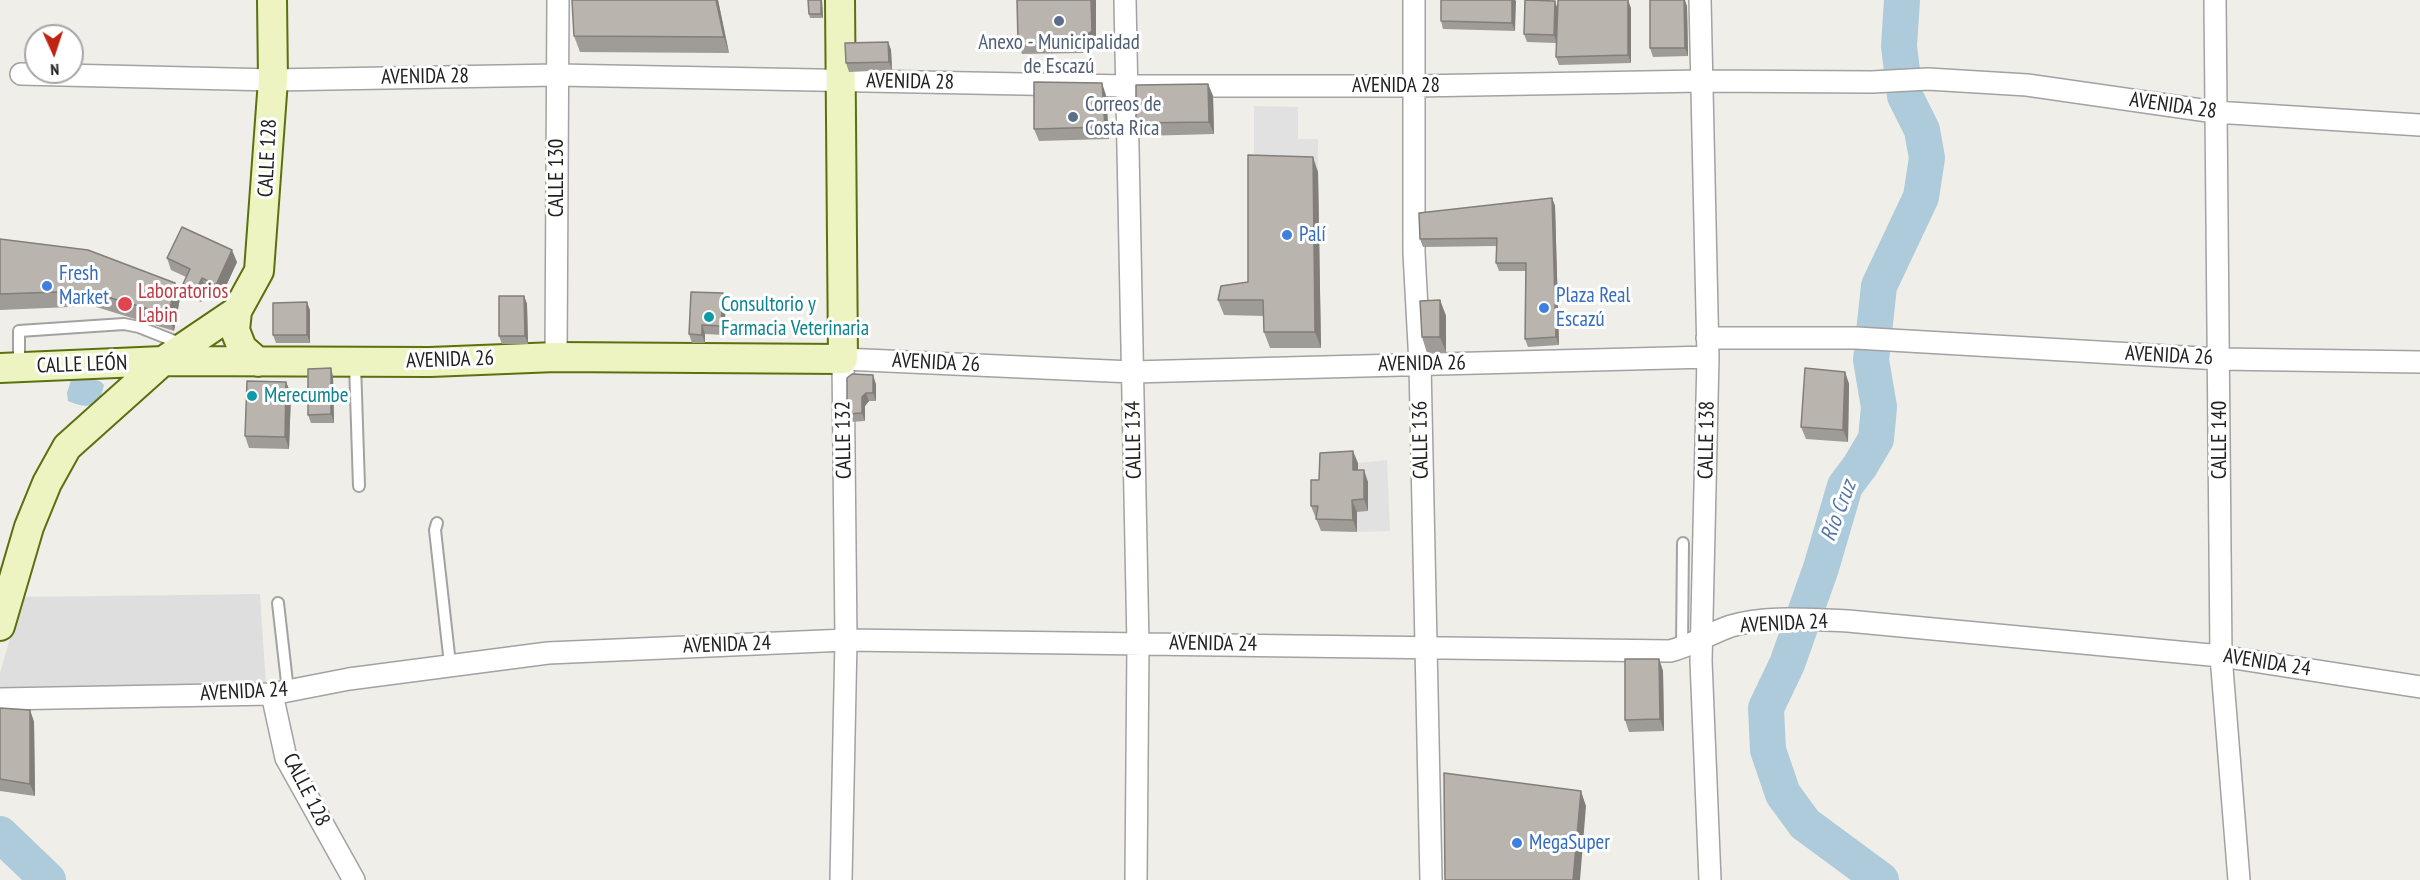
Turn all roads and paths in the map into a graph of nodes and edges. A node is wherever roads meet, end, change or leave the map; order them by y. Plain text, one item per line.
1 (272, 0) edge
2 (558, 0) edge
3 (840, 0) edge
4 (1125, 0) edge
5 (1414, 0) edge
6 (1701, 0) edge
7 (2215, 0) edge
8 (21, 74) dead end
9 (557, 75) junction
10 (273, 80) junction
11 (839, 80) junction
12 (1701, 81) junction
13 (1126, 86) junction
14 (1415, 86) junction
15 (2215, 112) junction
16 (2420, 125) edge
17 (237, 311) junction
18 (188, 346) junction
19 (1708, 347) junction
20 (556, 357) junction
21 (843, 358) junction
22 (2219, 359) junction
23 (163, 361) junction
24 (258, 362) junction
25 (355, 362) junction
26 (2420, 362) edge
27 (106, 364) junction
28 (1420, 364) junction
29 (10, 367) edge
30 (1132, 372) junction
31 (116, 403) junction
32 (359, 486) dead end
33 (437, 523) dead end
34 (1683, 543) dead end
35 (278, 603) dead end
36 (0, 626) edge
37 (1703, 638) junction
38 (846, 640) junction
39 (1138, 644) junction
40 (1425, 647) junction
41 (1682, 648) junction
42 (2221, 656) junction
43 (450, 664) junction
44 (2420, 687) edge
45 (280, 693) junction
46 (0, 699) edge
47 (354, 880) edge
48 (841, 880) edge
49 (1136, 880) edge
50 (1431, 880) edge
51 (1710, 880) edge
52 (2239, 880) edge

1 - 10 main road, CALLE 128
2 - 9 street, CALLE 130
3 - 11 main road, CALLE 132
4 - 13 street, CALLE 134
5 - 14 street, CALLE 136
6 - 12 street, CALLE 138
7 - 15 street, CALLE 140
8 - 10 street, AVENIDA 28
9 - 10 street, AVENIDA 28
9 - 11 street, AVENIDA 28
9 - 20 street, CALLE 130
10 - 17 main road, CALLE 128
11 - 13 street, AVENIDA 28
11 - 21 main road, CALLE 132
12 - 14 street, AVENIDA 28
12 - 15 street, AVENIDA 28
12 - 19 street, CALLE 138
13 - 14 street, AVENIDA 28
13 - 30 street, CALLE 134
14 - 28 street, CALLE 136
15 - 16 street, AVENIDA 28
15 - 22 street, CALLE 140
17 - 18 main road
17 - 24 main road
18 - 23 main road
18 - 29 lane
19 - 22 street, AVENIDA 26
19 - 28 street, AVENIDA 26
19 - 37 street, CALLE 138
20 - 21 main road, AVENIDA 26
20 - 25 main road, AVENIDA 26
21 - 30 street, AVENIDA 26
21 - 38 street, CALLE 132
22 - 26 street, AVENIDA 26
22 - 42 street, CALLE 140
23 - 24 main road, AVENIDA 26
23 - 27 main road, CALLE LEÓN
23 - 31 main road
24 - 25 main road, AVENIDA 26
25 - 32 lane
27 - 29 main road, CALLE LEÓN
27 - 31 main road
28 - 30 street, AVENIDA 26
28 - 40 street, CALLE 136
30 - 39 street, CALLE 134
31 - 36 main road
33 - 43 lane
34 - 41 lane
35 - 45 lane
37 - 41 street, AVENIDA 24
37 - 42 street, AVENIDA 24
37 - 51 street, CALLE 138
38 - 39 street, AVENIDA 24
38 - 43 street, AVENIDA 24
38 - 48 street, CALLE 132
39 - 40 street, AVENIDA 24
39 - 49 street, CALLE 134
40 - 41 street, AVENIDA 24
40 - 50 street, CALLE 136
42 - 44 street, AVENIDA 24
42 - 52 street, CALLE 140
43 - 45 street, AVENIDA 24
45 - 46 street, AVENIDA 24
45 - 47 street, CALLE 128

